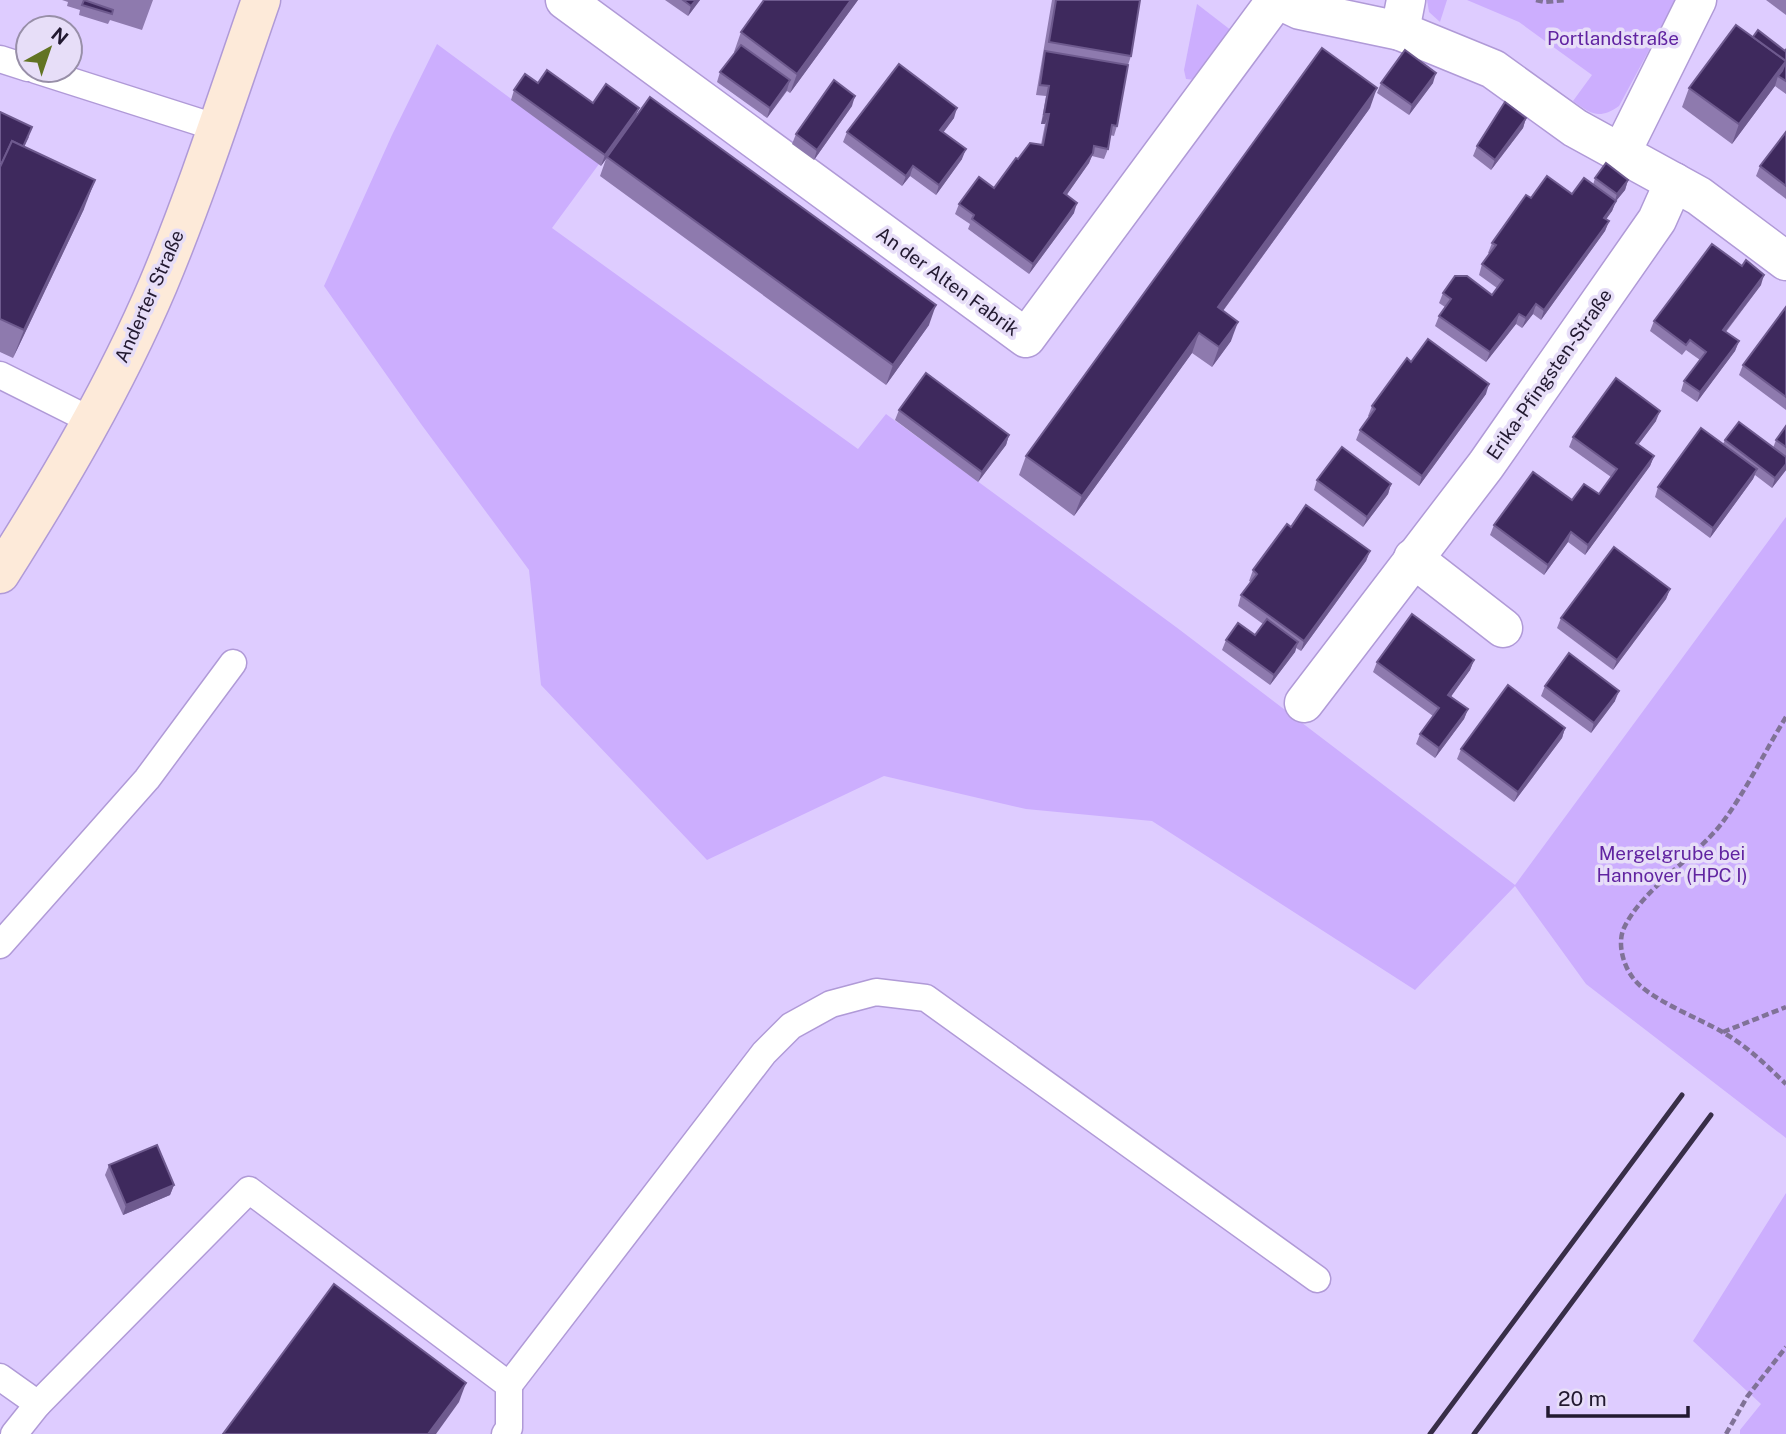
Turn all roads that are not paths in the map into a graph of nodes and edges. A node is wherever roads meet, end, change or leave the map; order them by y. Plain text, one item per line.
1 (261, 0) edge
2 (565, 0) edge
3 (1278, 0) edge
4 (1697, 0) edge
5 (1403, 16) edge
6 (80, 84) edge
7 (218, 128) junction
8 (1621, 153) junction
9 (1674, 182) junction
10 (1786, 261) edge
11 (0, 375) edge
12 (92, 421) junction
13 (1413, 558) junction
14 (0, 573) edge
15 (1503, 628) dead end
16 (233, 663) dead end
17 (1304, 703) dead end
18 (0, 945) edge
19 (1317, 1279) dead end
20 (0, 1377) edge
21 (509, 1385) junction
22 (38, 1404) junction
23 (510, 1432) edge
24 (14, 1434) edge

1 - 7 main road, Anderter Straße
2 - 3 street, An der Alten Fabrik
3 - 5 street
4 - 8 street
5 - 8 street
6 - 7 lane
7 - 12 main road, Anderter Straße
8 - 9 street
9 - 10 street
9 - 13 street, Erika-Pfingsten-Straße
11 - 12 lane
12 - 14 main road, Anderter Straße
13 - 15 street
13 - 17 street, Erika-Pfingsten-Straße
16 - 18 lane
19 - 21 lane
20 - 22 lane
21 - 22 lane
21 - 23 lane
22 - 24 lane

